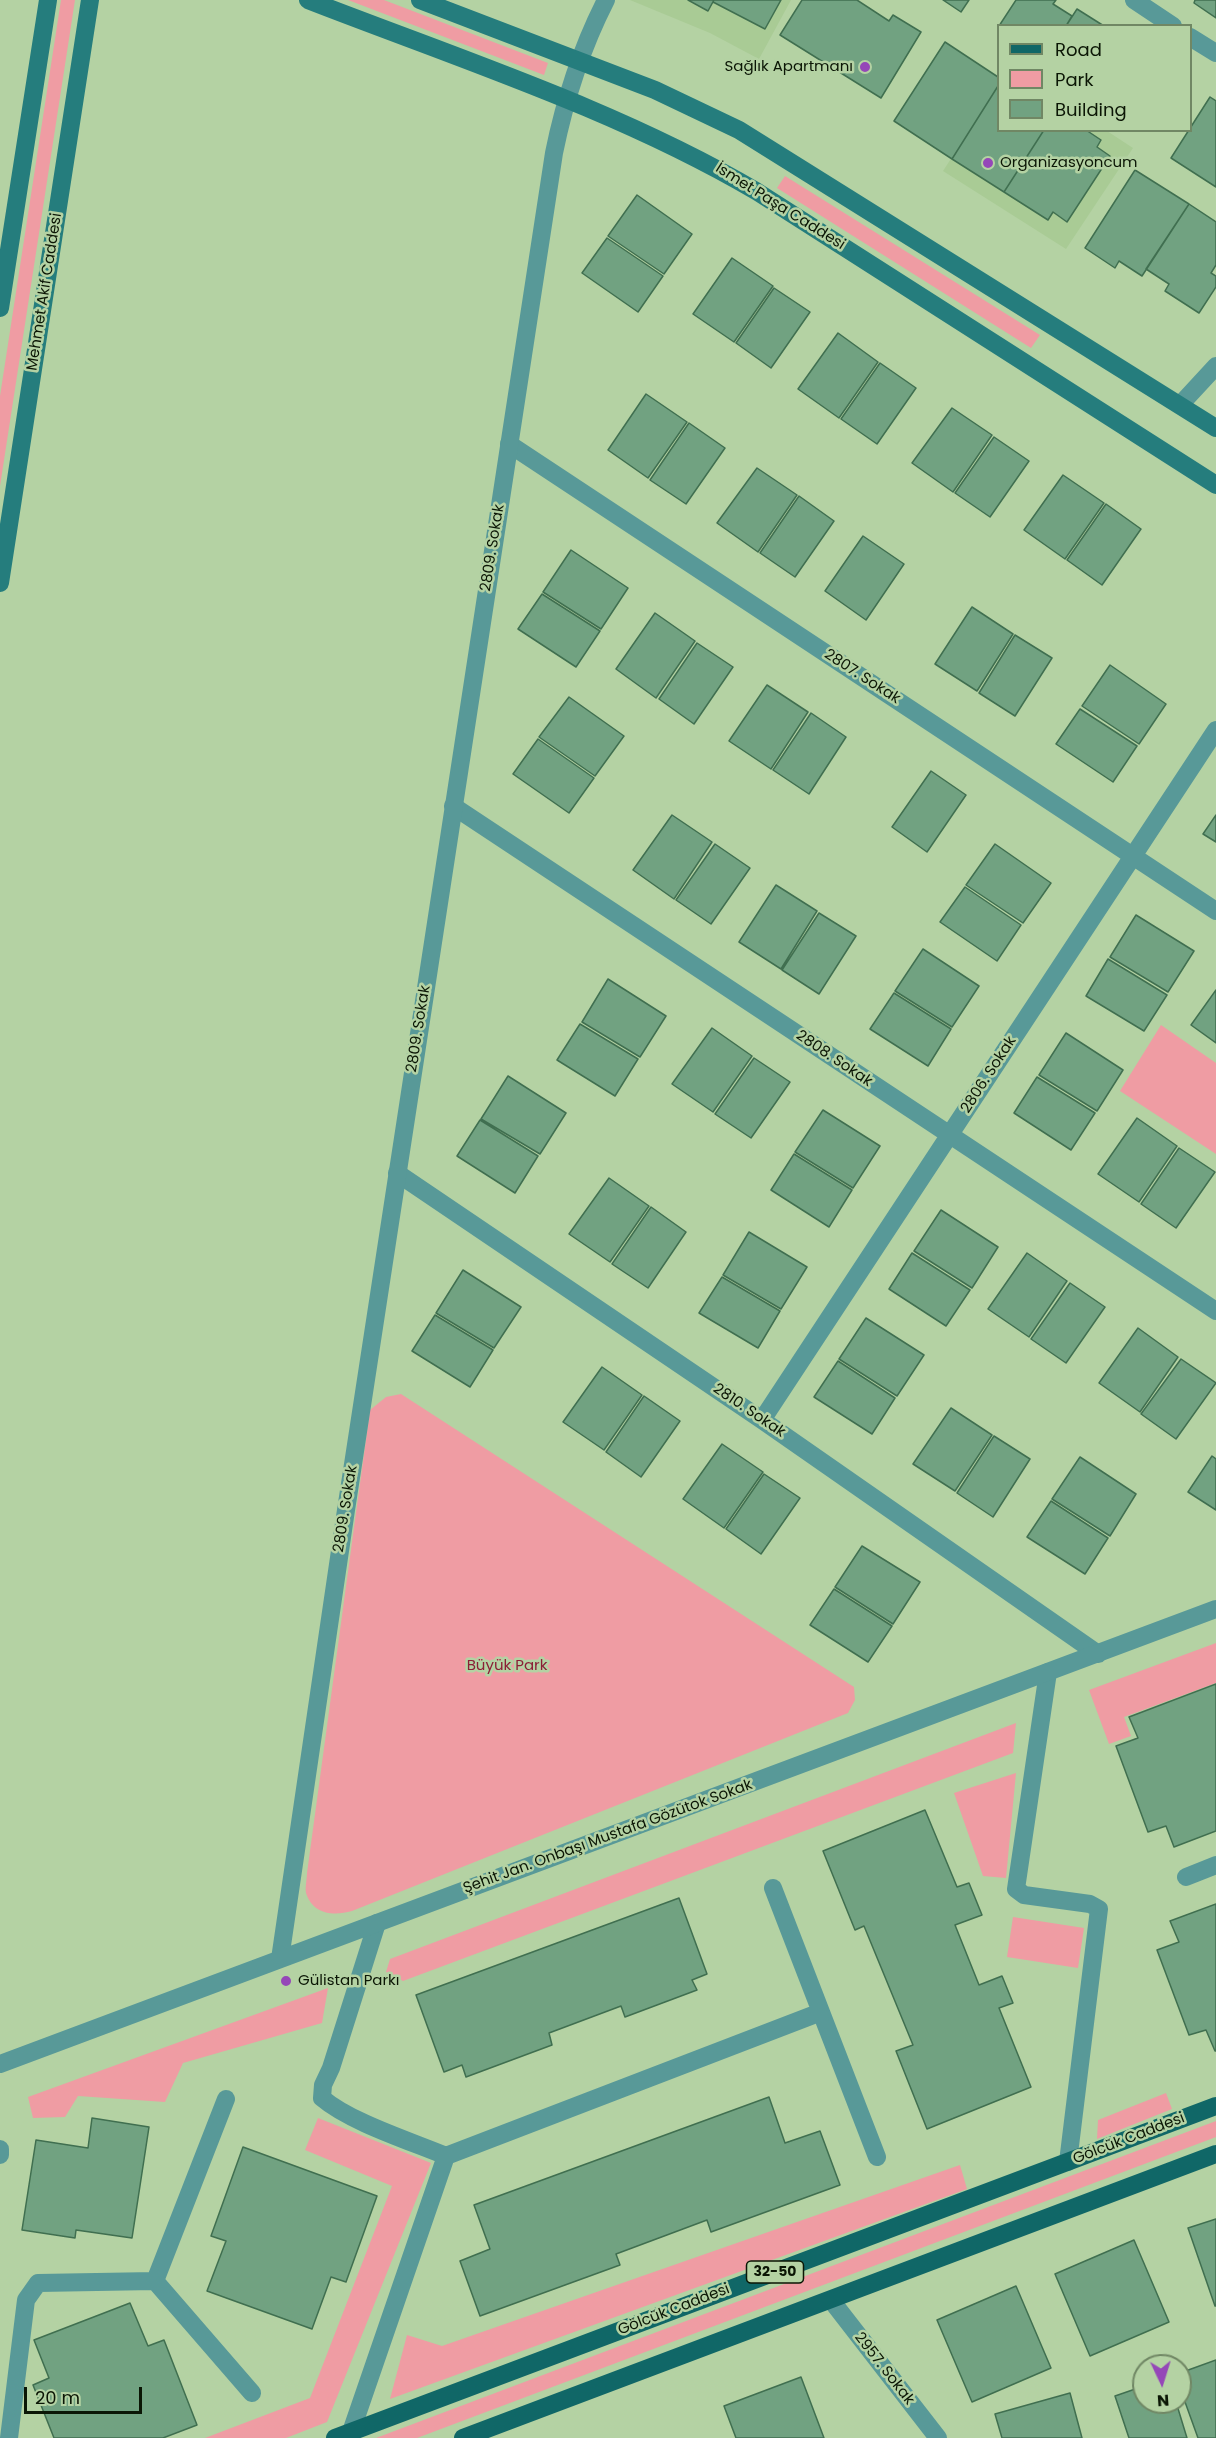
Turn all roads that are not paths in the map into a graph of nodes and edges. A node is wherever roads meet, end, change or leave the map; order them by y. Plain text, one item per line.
1 (48, 0) edge
2 (90, 0) edge
3 (308, 0) edge
4 (420, 0) edge
5 (606, 0) edge
6 (1134, 0) edge
7 (1170, 24) edge
8 (1192, 38) edge
9 (1216, 53) edge
10 (578, 61) junction
11 (565, 99) junction
12 (0, 308) edge
13 (1216, 366) edge
14 (1180, 405) junction
15 (1216, 428) edge
16 (509, 444) junction
17 (1216, 485) edge
18 (0, 583) edge
19 (1216, 730) edge
20 (453, 806) junction
21 (1133, 856) junction
22 (1216, 911) edge
23 (949, 1135) junction
24 (397, 1173) junction
25 (1216, 1311) edge
26 (762, 1420) junction
27 (1216, 1609) edge
28 (1098, 1654) junction
29 (1048, 1672) junction
30 (1216, 1865) edge
31 (1186, 1877) dead end
32 (773, 1888) dead end
33 (377, 1923) junction
34 (280, 1959) junction
35 (821, 2012) junction
36 (0, 2064) edge
37 (226, 2099) dead end
38 (1216, 2106) edge
39 (0, 2149) edge
40 (0, 2154) edge
41 (1216, 2154) edge
42 (446, 2156) junction
43 (877, 2157) dead end
44 (1068, 2162) junction
45 (155, 2281) junction
46 (831, 2300) junction
47 (252, 2393) dead end
48 (343, 2435) edge
49 (9, 2438) edge
50 (462, 2438) edge
51 (938, 2438) edge

1 - 12 main road
2 - 18 main road, Mehmet Akif Caddesi
3 - 11 main road, İsmet Paşa Caddesi
4 - 10 main road
5 - 10 street, 2809. Sokak
6 - 7 street
8 - 9 street
10 - 11 street, 2809. Sokak
10 - 14 main road
11 - 16 street, 2809. Sokak
11 - 17 main road, İsmet Paşa Caddesi
13 - 14 street
14 - 15 main road
16 - 20 street, 2809. Sokak
16 - 21 street, 2807. Sokak
19 - 21 street, 2806. Sokak
20 - 23 street, 2808. Sokak
20 - 24 street, 2809. Sokak
21 - 22 street, 2807. Sokak
21 - 23 street, 2806. Sokak
23 - 25 street, 2808. Sokak
23 - 26 street, 2806. Sokak
24 - 26 street, 2810. Sokak
24 - 34 street, 2809. Sokak
26 - 28 street, 2810. Sokak
27 - 28 street, Şehit Jan. Onbaşı Mustafa Gözütok Sokak
28 - 29 street, Şehit Jan. Onbaşı Mustafa Gözütok Sokak
29 - 33 street, Şehit Jan. Onbaşı Mustafa Gözütok Sokak
29 - 44 street
30 - 31 street
32 - 35 street
33 - 34 street, Şehit Jan. Onbaşı Mustafa Gözütok Sokak
33 - 42 street
34 - 36 street, Şehit Jan. Onbaşı Mustafa Gözütok Sokak
35 - 42 street
35 - 43 street
37 - 45 street
38 - 44 main road, Gölcük Caddesi / 32-50
39 - 40 street
41 - 46 main road
42 - 48 street
44 - 48 main road, Gölcük Caddesi / 32-50
45 - 47 street
45 - 49 street
46 - 50 main road
46 - 51 street, 2957. Sokak

